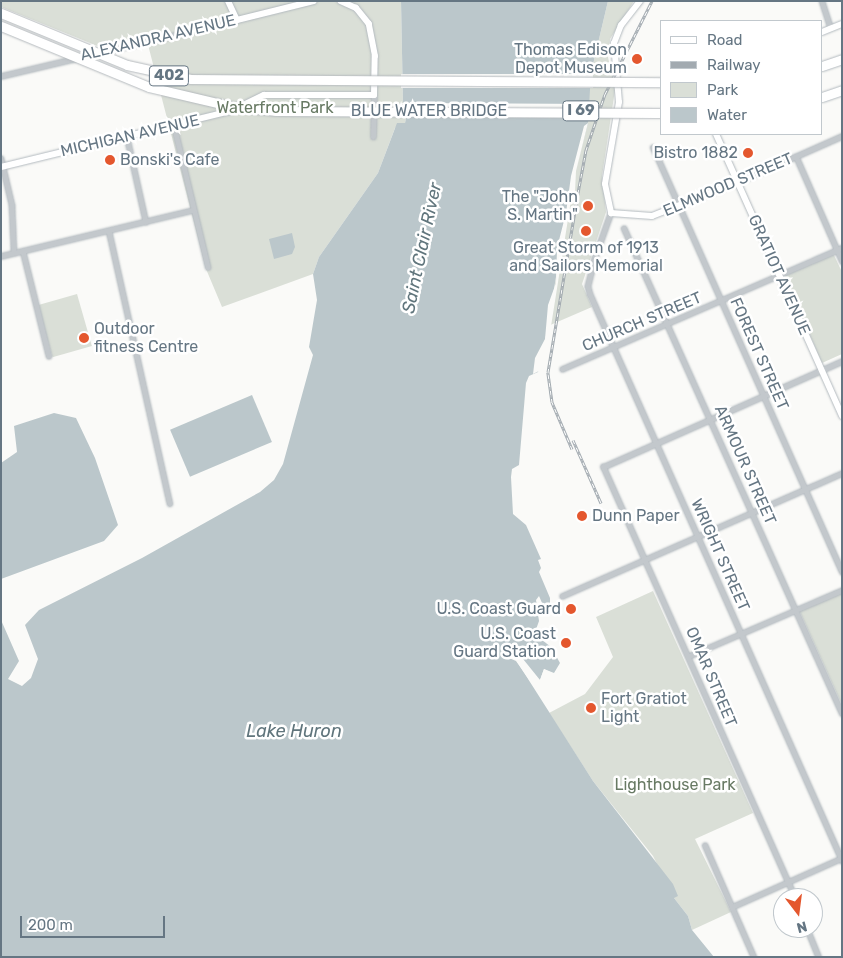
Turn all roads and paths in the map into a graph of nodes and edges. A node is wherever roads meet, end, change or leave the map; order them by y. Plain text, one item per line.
1 (228, 1) edge
2 (314, 1) edge
3 (340, 1) edge
4 (640, 1) edge
5 (822, 1) edge
6 (1, 12) edge
7 (237, 20) junction
8 (842, 24) edge
9 (1, 26) edge
10 (831, 28) junction
11 (823, 32) edge
12 (842, 59) edge
13 (823, 66) edge
14 (1, 76) edge
15 (508, 80) joint
16 (660, 82) edge
17 (842, 90) edge
18 (374, 95) junction
19 (823, 97) edge
20 (500, 110) joint
21 (660, 113) edge
22 (174, 125) junction
23 (716, 135) edge
24 (842, 136) edge
25 (127, 137) junction
26 (373, 137) dead end
27 (653, 147) dead end
28 (796, 156) junction
29 (1, 158) edge
30 (2, 166) edge
31 (738, 182) junction
32 (680, 207) junction
33 (193, 210) junction
34 (611, 214) junction
35 (146, 222) junction
36 (624, 228) dead end
37 (109, 231) junction
38 (839, 249) edge
39 (23, 251) junction
40 (14, 253) junction
41 (1, 256) edge
42 (842, 261) edge
43 (208, 267) dead end
44 (779, 276) junction
45 (722, 301) junction
46 (669, 325) junction
47 (615, 349) junction
48 (49, 356) dead end
49 (842, 361) edge
50 (562, 369) dead end
51 (822, 370) junction
52 (764, 395) junction
53 (842, 416) edge
54 (710, 419) junction
55 (658, 443) junction
56 (842, 473) edge
57 (805, 489) junction
58 (170, 503) dead end
59 (753, 513) junction
60 (698, 536) junction
61 (644, 558) junction
62 (842, 572) edge
63 (842, 590) edge
64 (562, 596) dead end
65 (795, 611) junction
66 (742, 635) junction
67 (689, 656) junction
68 (842, 713) edge
69 (705, 845) dead end
70 (841, 859) edge
71 (788, 882) junction
72 (791, 888) edge
73 (734, 906) junction
74 (811, 938) edge
75 (754, 957) edge
76 (819, 957) edge

1 - 7 street
2 - 7 street, ALEXANDRA AVENUE
3 - 18 street
4 - 34 street
5 - 10 street
6 - 15 highway, BLUE WATER BRIDGE / 402, bridge
7 - 14 street, ALEXANDRA AVENUE
8 - 10 street
9 - 20 highway, BLUE WATER BRIDGE / 402, bridge
10 - 11 street
12 - 13 highway
15 - 16 highway, BLUE WATER BRIDGE / I 69, bridge
17 - 19 highway
18 - 22 street, MICHIGAN AVENUE
18 - 26 street
20 - 21 highway, BLUE WATER BRIDGE / I 69, bridge
22 - 25 street, MICHIGAN AVENUE
22 - 33 street
23 - 31 street, GRATIOT AVENUE
24 - 28 street, ELMWOOD STREET
25 - 30 street, MICHIGAN AVENUE
25 - 35 street
27 - 32 street, FOREST STREET
28 - 31 street, ELMWOOD STREET
28 - 38 street
29 - 30 street
30 - 40 street
31 - 32 street, ELMWOOD STREET
31 - 44 street, GRATIOT AVENUE
32 - 34 street, ELMWOOD STREET
32 - 45 street, FOREST STREET
33 - 35 street
33 - 43 street
34 - 47 street, WRIGHT STREET
35 - 37 street
36 - 46 street, ARMOUR STREET
37 - 39 street
37 - 58 street
38 - 42 street
38 - 44 street, CHURCH STREET
39 - 40 street
39 - 48 street
40 - 41 street
44 - 45 street, CHURCH STREET
44 - 51 street, GRATIOT AVENUE
45 - 46 street, CHURCH STREET
45 - 52 street, FOREST STREET
46 - 47 street, CHURCH STREET
46 - 54 street, ARMOUR STREET
47 - 50 street, CHURCH STREET
47 - 55 street, WRIGHT STREET
49 - 51 street
51 - 52 street
51 - 53 street, GRATIOT AVENUE
52 - 54 street
52 - 57 street, FOREST STREET
54 - 55 street
54 - 59 street, ARMOUR STREET
55 - 60 street, WRIGHT STREET
55 - 61 street, OMAR STREET
56 - 57 street
57 - 59 street
57 - 62 street, FOREST STREET
59 - 60 street
59 - 65 street, ARMOUR STREET
60 - 61 street
60 - 66 street, WRIGHT STREET
61 - 64 street
61 - 67 street, OMAR STREET
63 - 65 street
65 - 66 street
65 - 68 street, ARMOUR STREET
66 - 67 street
66 - 70 street, WRIGHT STREET
67 - 71 street, OMAR STREET
69 - 73 street
70 - 71 street
71 - 72 street, OMAR STREET
71 - 73 street
73 - 75 street
74 - 76 street

